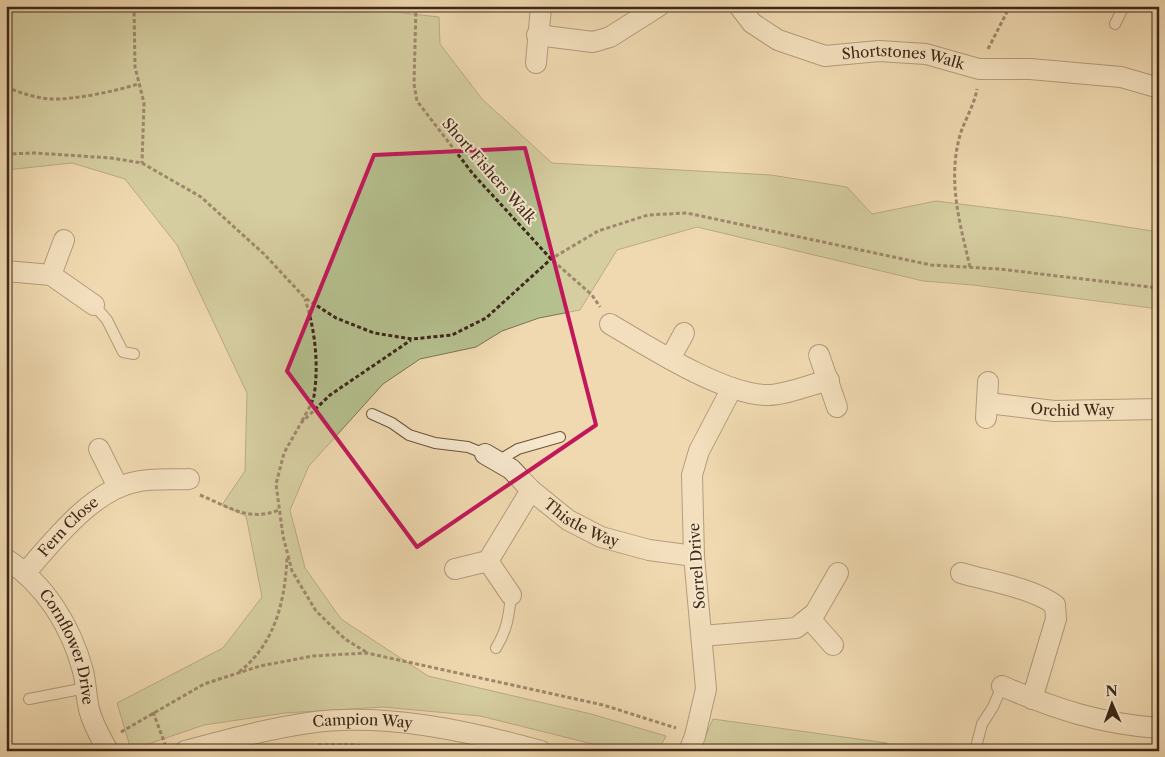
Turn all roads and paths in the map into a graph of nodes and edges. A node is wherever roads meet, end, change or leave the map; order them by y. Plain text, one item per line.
1 (134, 6) edge
2 (416, 6) edge
3 (540, 6) edge
4 (659, 6) edge
5 (739, 6) edge
6 (1010, 6) edge
7 (1124, 6) edge
8 (1115, 24) dead end
9 (537, 35) junction
10 (536, 62) dead end
11 (979, 69) junction
12 (138, 84) junction
13 (6, 87) edge
14 (1159, 88) edge
15 (6, 154) edge
16 (142, 163) junction
17 (64, 240) dead end
18 (551, 259) junction
19 (970, 267) junction
20 (6, 271) edge
21 (51, 275) junction
22 (1159, 288) edge
23 (305, 298) junction
24 (94, 305) joint
25 (610, 324) joint
26 (684, 333) dead end
27 (412, 339) junction
28 (134, 354) dead end
29 (819, 355) dead end
30 (670, 359) junction
31 (829, 380) junction
32 (988, 382) dead end
33 (732, 388) junction
34 (837, 407) dead end
35 (1159, 409) edge
36 (372, 414) dead end
37 (301, 423) junction
38 (560, 437) dead end
39 (99, 449) dead end
40 (492, 458) junction
41 (189, 479) joint
42 (118, 487) junction
43 (531, 490) junction
44 (279, 510) junction
45 (287, 554) junction
46 (694, 556) junction
47 (6, 559) edge
48 (488, 561) junction
49 (455, 569) dead end
50 (26, 572) junction
51 (838, 573) dead end
52 (961, 573) dead end
53 (511, 595) joint
54 (810, 619) junction
55 (702, 636) junction
56 (833, 645) dead end
57 (496, 648) dead end
58 (367, 653) junction
59 (236, 673) junction
60 (1002, 686) joint
61 (86, 688) junction
62 (29, 699) dead end
63 (1032, 700) junction
64 (153, 712) junction
65 (1159, 728) edge
66 (692, 743) edge
67 (165, 744) dead end
68 (310, 744) dead end
69 (105, 746) edge
70 (185, 751) edge
71 (399, 751) edge
72 (541, 751) edge
73 (975, 751) edge

1 - 12 path
2 - 18 path, Short Fishers Walk
3 - 9 street
4 - 9 street
5 - 11 street, Shortstones Walk
6 - 11 path
7 - 8 lane
9 - 10 street
11 - 14 street, Shortstones Walk
11 - 19 path
12 - 13 path
12 - 16 path
15 - 16 path
16 - 23 path
17 - 21 street
18 - 19 path
18 - 25 path, Short Fishers Walk
18 - 27 path
19 - 22 path
20 - 21 street
21 - 24 street
23 - 27 path
23 - 37 path
24 - 28 lane
25 - 30 street
26 - 30 street
27 - 37 path
29 - 31 street
30 - 33 street
31 - 33 street
31 - 34 street
32 - 35 street, Orchid Way
33 - 46 street, Sorrel Drive
36 - 40 lane
37 - 44 path
38 - 40 lane
39 - 42 street
40 - 43 street, Thistle Way
41 - 42 street, Fern Close
41 - 44 path
42 - 50 street, Fern Close
43 - 46 street, Thistle Way
43 - 48 street
44 - 45 path
45 - 58 path
45 - 59 path
46 - 55 street, Sorrel Drive
47 - 50 street, Cornflower Drive
48 - 49 street
48 - 53 street
50 - 61 street, Cornflower Drive
51 - 54 street
52 - 63 street
53 - 57 lane
54 - 55 street
54 - 56 street
55 - 66 street, Sorrel Drive
58 - 59 path
58 - 66 path
59 - 64 path
60 - 63 street
60 - 73 lane
61 - 62 lane
61 - 69 street, Cornflower Drive
63 - 65 street
64 - 67 path
64 - 69 path
68 - 71 path
70 - 72 street, Campion Way

